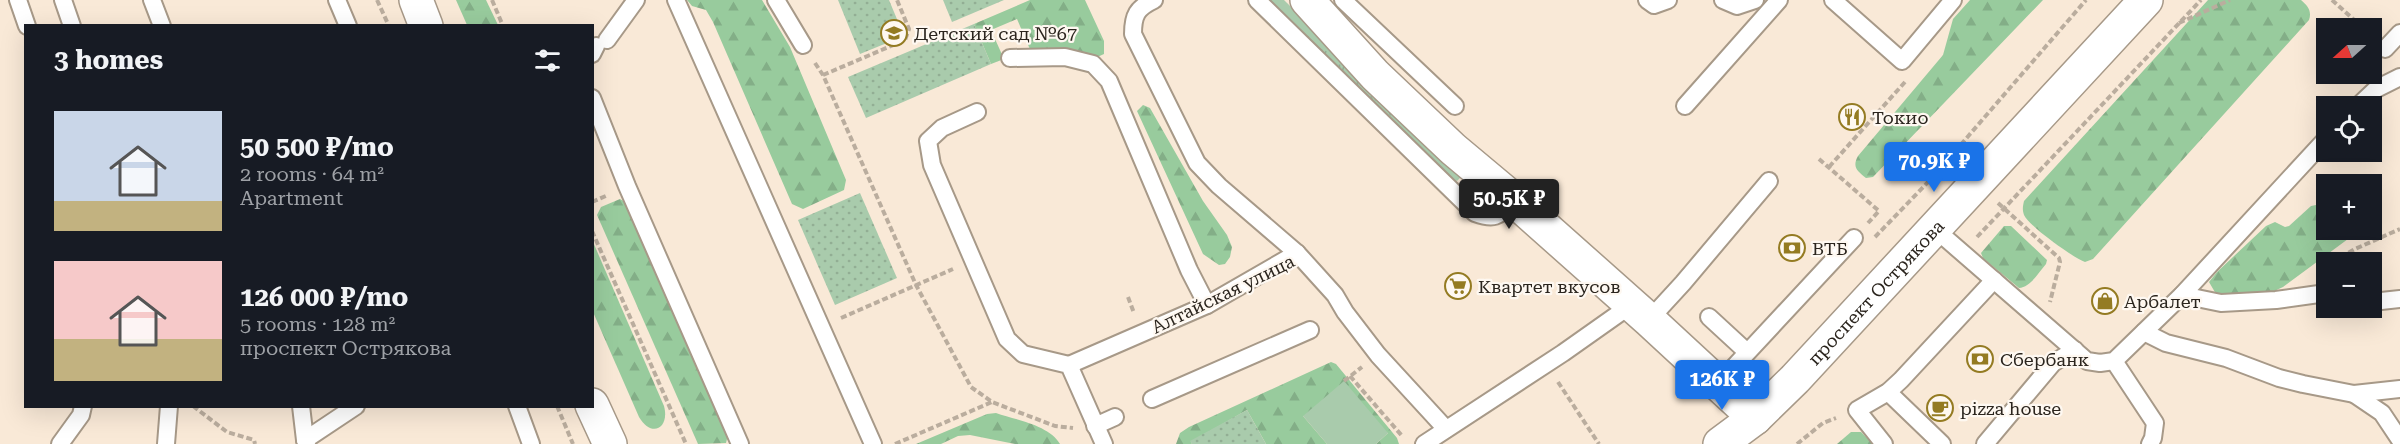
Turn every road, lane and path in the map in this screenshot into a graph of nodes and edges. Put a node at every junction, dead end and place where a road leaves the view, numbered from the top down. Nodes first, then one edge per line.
1 (18, 0) edge
2 (63, 0) edge
3 (152, 0) edge
4 (337, 0) edge
5 (377, 0) edge
6 (416, 0) edge
7 (492, 0) edge
8 (636, 0) edge
9 (676, 0) edge
10 (776, 0) edge
11 (897, 0) edge
12 (1154, 0) edge
13 (1257, 0) edge
14 (1307, 0) edge
15 (1343, 0) edge
16 (1647, 0) edge
17 (1668, 0) edge
18 (1723, 0) edge
19 (1755, 0) edge
20 (1779, 0) edge
21 (1833, 0) edge
22 (1953, 0) edge
23 (2086, 0) edge
24 (2146, 0) edge
25 (2201, 0) edge
26 (2230, 0) edge
27 (2332, 0) edge
28 (2351, 18) edge
29 (26, 24) edge
30 (71, 24) edge
31 (161, 24) edge
32 (347, 24) edge
33 (388, 24) edge
34 (425, 24) edge
35 (502, 24) edge
36 (2176, 25) junction
37 (2400, 33) edge
38 (803, 45) joint
39 (598, 47) edge
40 (2385, 49) dead end
41 (1010, 58) dead end
42 (823, 75) junction
43 (2400, 77) edge
44 (2369, 96) edge
45 (594, 103) edge
46 (1885, 104) dead end
47 (1455, 106) dead end
48 (1685, 106) dead end
49 (977, 112) dead end
50 (2316, 151) edge
51 (1819, 159) dead end
52 (1829, 167) junction
53 (1769, 181) dead end
54 (1514, 200) junction
55 (1874, 216) dead end
56 (2017, 220) dead end
57 (1935, 229) junction
58 (2400, 229) edge
59 (594, 236) edge
60 (1861, 241) joint
61 (1963, 252) junction
62 (2351, 252) edge
63 (1297, 253) junction
64 (932, 277) dead end
65 (1994, 280) junction
66 (916, 285) junction
67 (2316, 294) edge
68 (2182, 296) junction
69 (2400, 299) edge
70 (2382, 301) edge
71 (1207, 305) junction
72 (1640, 312) junction
73 (1709, 317) dead end
74 (2044, 324) junction
75 (822, 327) junction
76 (1310, 330) dead end
77 (2144, 333) junction
78 (2075, 350) junction
79 (1747, 352) junction
80 (2114, 361) junction
81 (1546, 364) junction
82 (1069, 365) junction
83 (1358, 371) dead end
84 (1350, 376) junction
85 (1344, 381) dead end
86 (1719, 383) junction
87 (2400, 389) edge
88 (1888, 392) junction
89 (2354, 394) junction
90 (1152, 399) dead end
91 (992, 402) junction
92 (83, 408) edge
93 (169, 408) edge
94 (196, 408) edge
95 (301, 408) edge
96 (353, 408) edge
97 (518, 408) edge
98 (557, 408) edge
99 (593, 408) edge
100 (1857, 410) junction
101 (1115, 417) dead end
102 (1755, 418) junction
103 (1095, 426) junction
104 (1446, 429) junction
105 (2400, 440) edge
106 (306, 442) edge
107 (60, 444) edge
108 (166, 444) edge
109 (255, 444) edge
110 (531, 444) edge
111 (573, 444) edge
112 (610, 444) edge
113 (686, 444) edge
114 (740, 444) edge
115 (873, 444) edge
116 (895, 444) edge
117 (1104, 444) edge
118 (1409, 444) edge
119 (1424, 444) edge
120 (1599, 444) edge
121 (1720, 444) edge
122 (1797, 444) edge
123 (1884, 444) edge
124 (1942, 444) edge
125 (1985, 444) edge
126 (2150, 444) edge

1 - 29 lane
2 - 30 lane
3 - 31 lane
4 - 32 lane
5 - 33 path
6 - 34 main road
7 - 35 path
8 - 39 lane
9 - 75 lane
10 - 38 lane
11 - 42 path
12 - 63 lane
13 - 54 lane
14 - 54 main road
15 - 47 lane
16 - 17 lane
18 - 19 lane
20 - 48 lane
21 - 22 lane
23 - 60 path
24 - 57 main road, проспект Острякова
25 - 36 path
26 - 36 path
27 - 28 path
36 - 61 path
37 - 40 lane
38 - 42 path
41 - 71 lane
42 - 66 path
43 - 44 lane
45 - 114 lane
46 - 52 path
49 - 82 lane
50 - 68 lane
51 - 52 path
52 - 55 path
53 - 72 lane
54 - 72 main road
56 - 74 path
57 - 61 lane
57 - 102 main road, проспект Острякова
58 - 62 path
59 - 113 path
60 - 79 lane
61 - 65 lane
63 - 71 lane, Алтайская улица
63 - 104 lane, Алтайская улица
64 - 66 path
65 - 74 lane
65 - 88 lane
66 - 75 path
66 - 91 path
67 - 68 lane
68 - 77 lane
69 - 70 lane
71 - 82 lane, Алтайская улица
72 - 81 lane
72 - 86 main road
73 - 79 lane
74 - 78 lane
75 - 115 lane
76 - 90 lane
77 - 80 lane
77 - 89 lane
78 - 80 lane
78 - 125 lane
79 - 86 lane
80 - 126 lane
81 - 104 lane
81 - 120 path
82 - 103 lane
83 - 84 path
84 - 85 path
84 - 118 path
86 - 102 main road
87 - 89 lane
88 - 100 lane
88 - 124 lane
89 - 105 lane
91 - 103 path
91 - 116 path
92 - 107 lane
93 - 108 lane
94 - 109 path
95 - 106 lane
96 - 106 lane
97 - 110 lane
98 - 111 path
99 - 112 main road
100 - 122 path
100 - 123 lane
101 - 103 lane
102 - 121 main road, проспект Острякова
103 - 117 lane
104 - 119 lane

